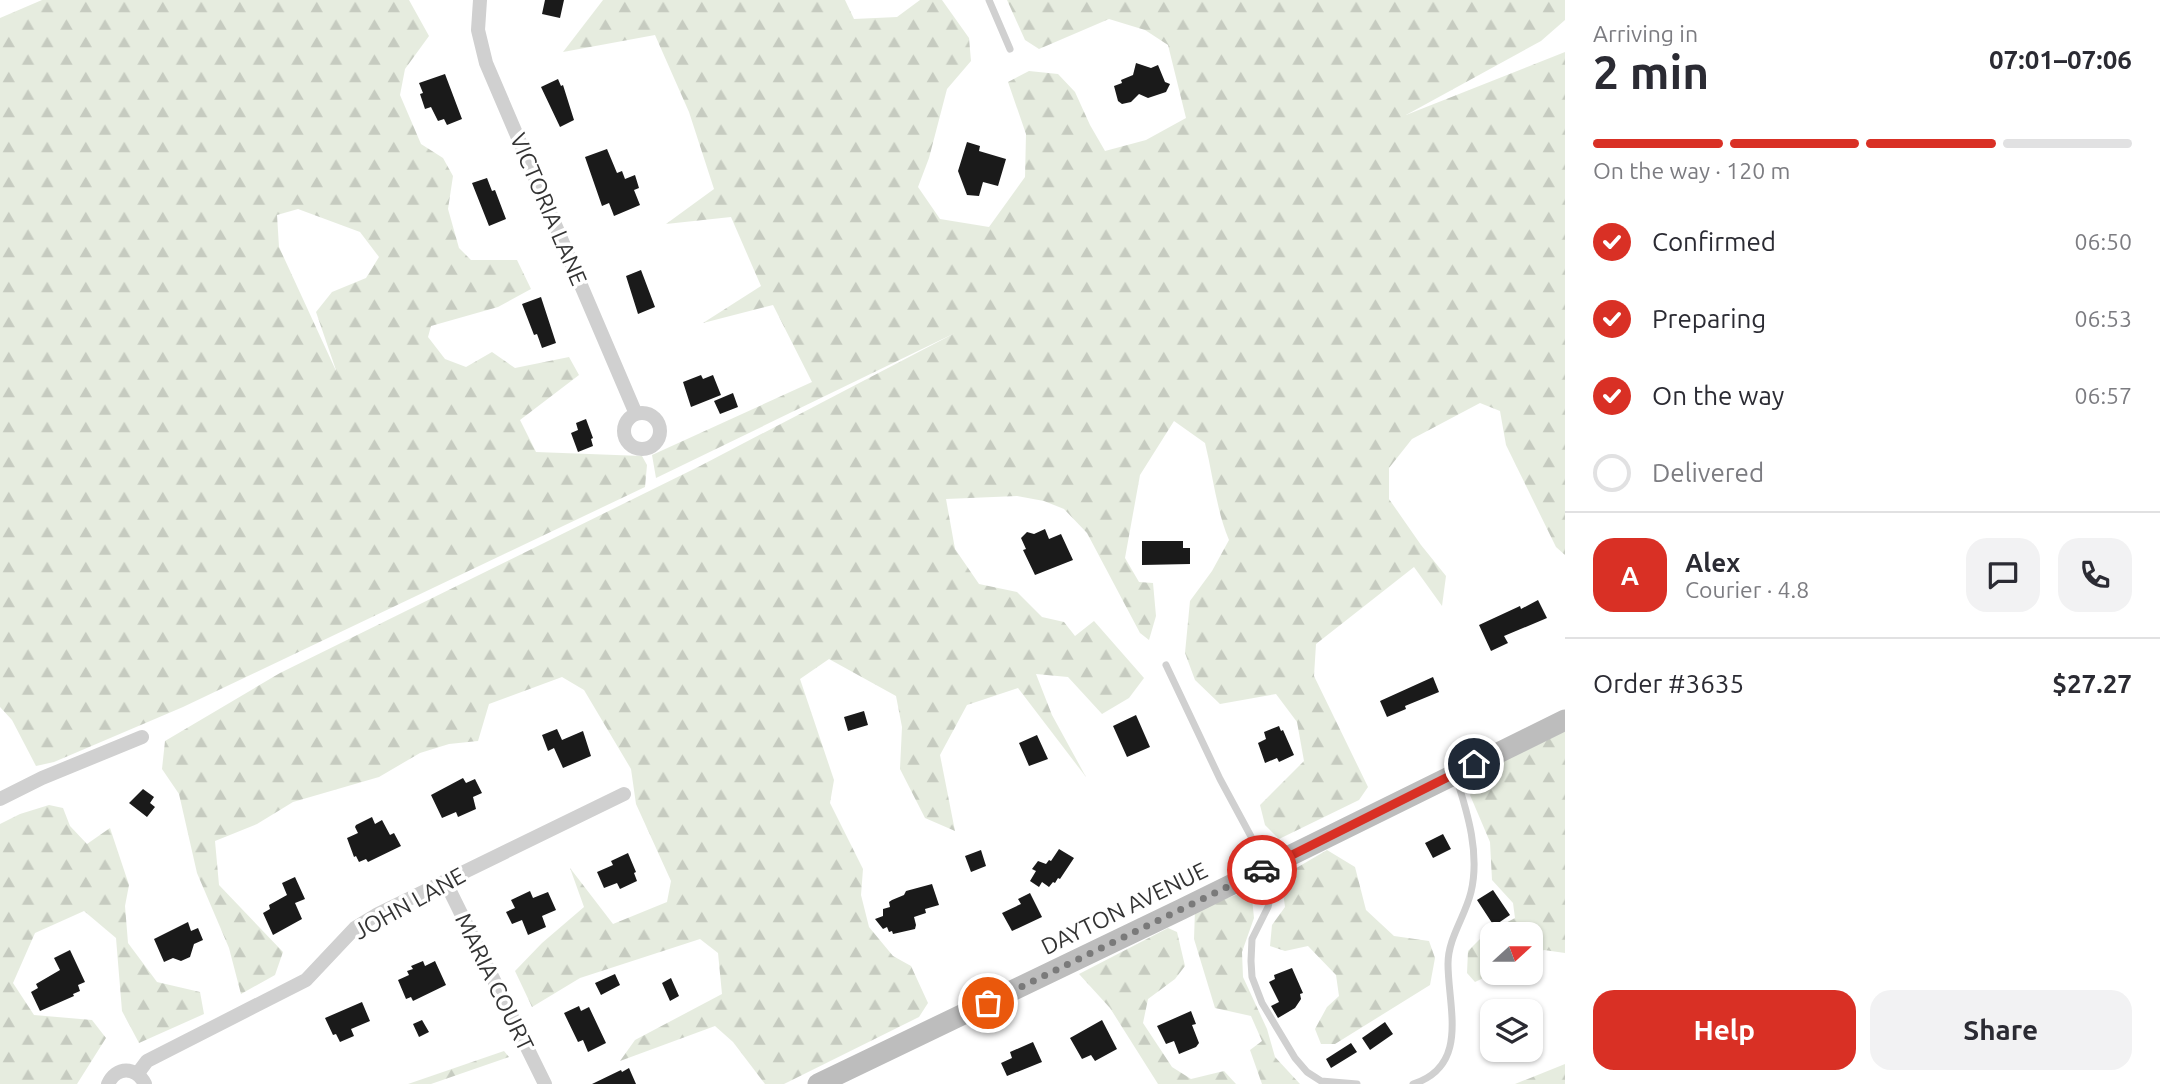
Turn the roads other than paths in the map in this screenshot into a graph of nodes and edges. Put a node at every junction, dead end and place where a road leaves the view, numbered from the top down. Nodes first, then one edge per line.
1 (480, 0) edge
2 (989, 0) edge
3 (1010, 49) dead end
4 (636, 414) dead end
5 (1166, 665) dead end
6 (1565, 720) edge
7 (142, 737) dead end
8 (1455, 773) junction
9 (624, 794) dead end
10 (0, 799) edge
11 (1268, 868) junction
12 (445, 881) junction
13 (141, 1079) edge
14 (107, 1084) edge
15 (545, 1084) edge
16 (818, 1084) edge
17 (1357, 1084) edge
18 (1413, 1084) edge

1 - 4 street, VICTORIA LANE
2 - 3 lane
5 - 11 lane
6 - 8 street, DAYTON AVENUE
7 - 10 street
8 - 11 street, DAYTON AVENUE
8 - 18 lane
9 - 12 street, JOHN LANE
11 - 16 street, DAYTON AVENUE
11 - 17 lane
12 - 13 street, JOHN LANE
12 - 15 street, MARIA COURT
13 - 14 street, JOHN LANE

